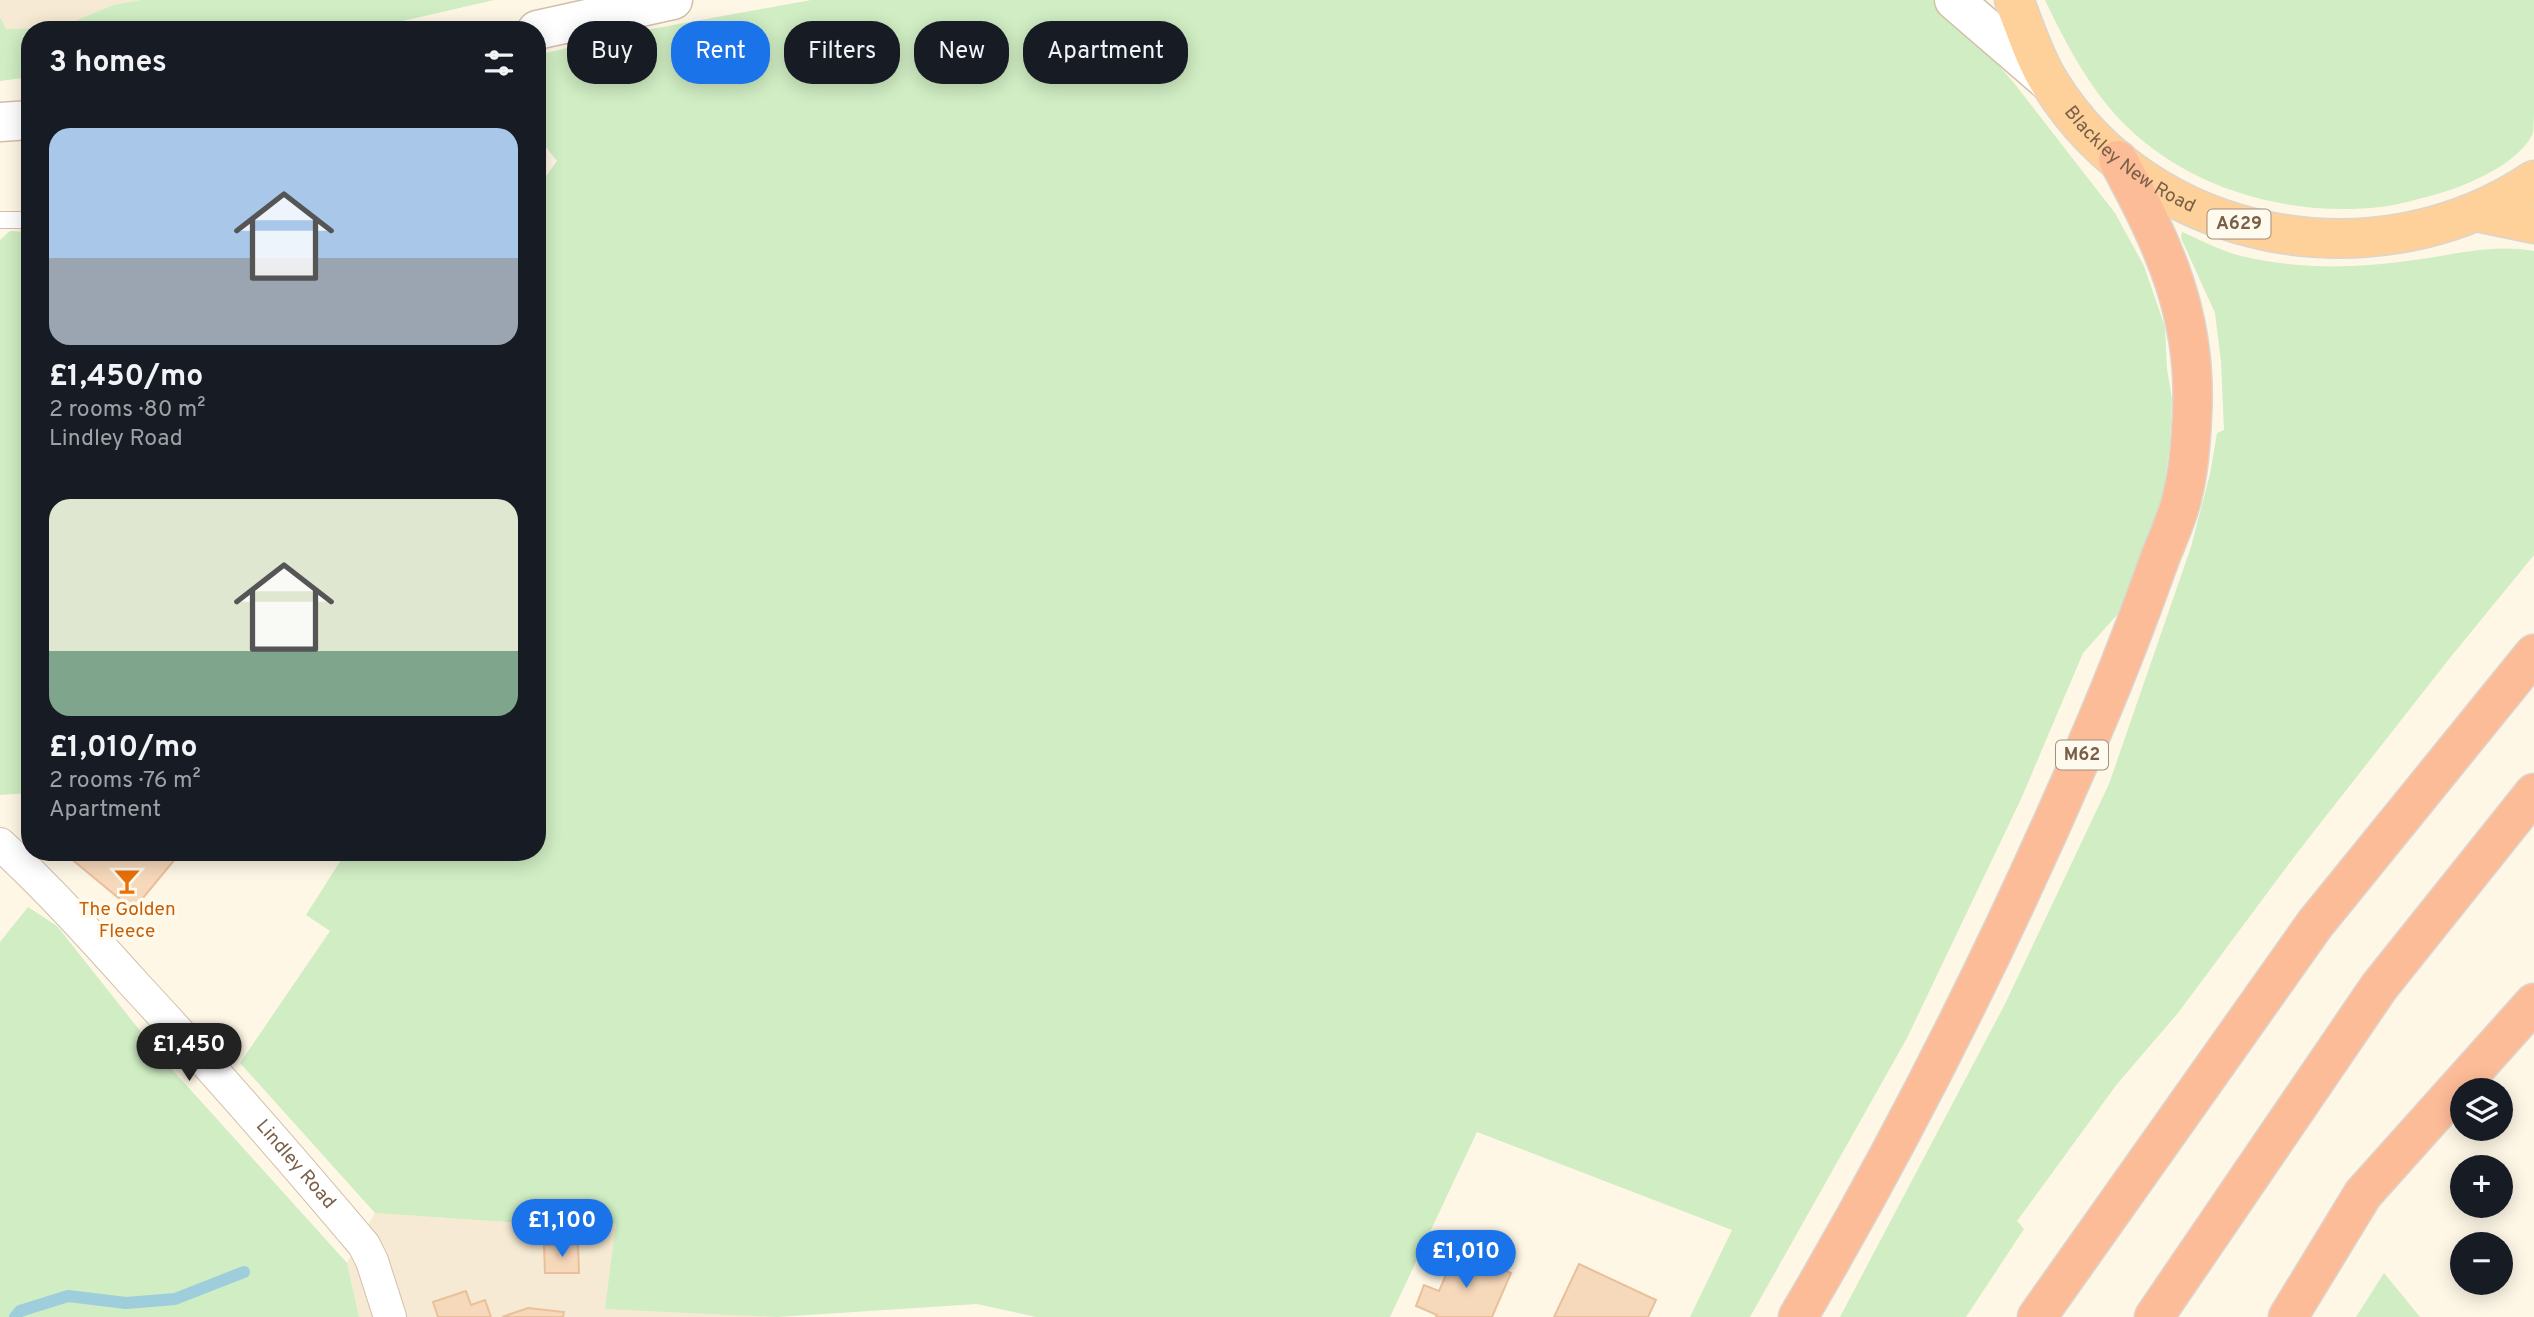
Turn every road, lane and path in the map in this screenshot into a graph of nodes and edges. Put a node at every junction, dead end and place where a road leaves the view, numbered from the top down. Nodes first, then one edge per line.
1 (673, 0) edge
2 (1954, 0) edge
3 (2014, 0) edge
4 (546, 28) edge
5 (2049, 82) junction
6 (21, 121) edge
7 (0, 122) edge
8 (2118, 160) junction
9 (2534, 180) edge
10 (2476, 212) junction
11 (0, 220) edge
12 (21, 220) edge
13 (2534, 224) edge
14 (2534, 654) edge
15 (2534, 793) edge
16 (0, 844) edge
17 (2534, 1003) edge
18 (390, 1317) edge
19 (1798, 1317) edge
20 (2037, 1317) edge
21 (2154, 1317) edge
22 (2288, 1317) edge

1 - 4 street
2 - 5 street
3 - 5 highway, Blackley New Road / A629
5 - 8 highway, Blackley New Road / A629
6 - 7 street
8 - 10 highway, Blackley New Road / A629
8 - 19 highway, M62
9 - 10 highway, Blackley New Road / A629
10 - 13 highway, Blackley New Road / A629
11 - 12 lane
14 - 20 highway
15 - 21 highway
16 - 18 street, Lindley Road
17 - 22 highway

